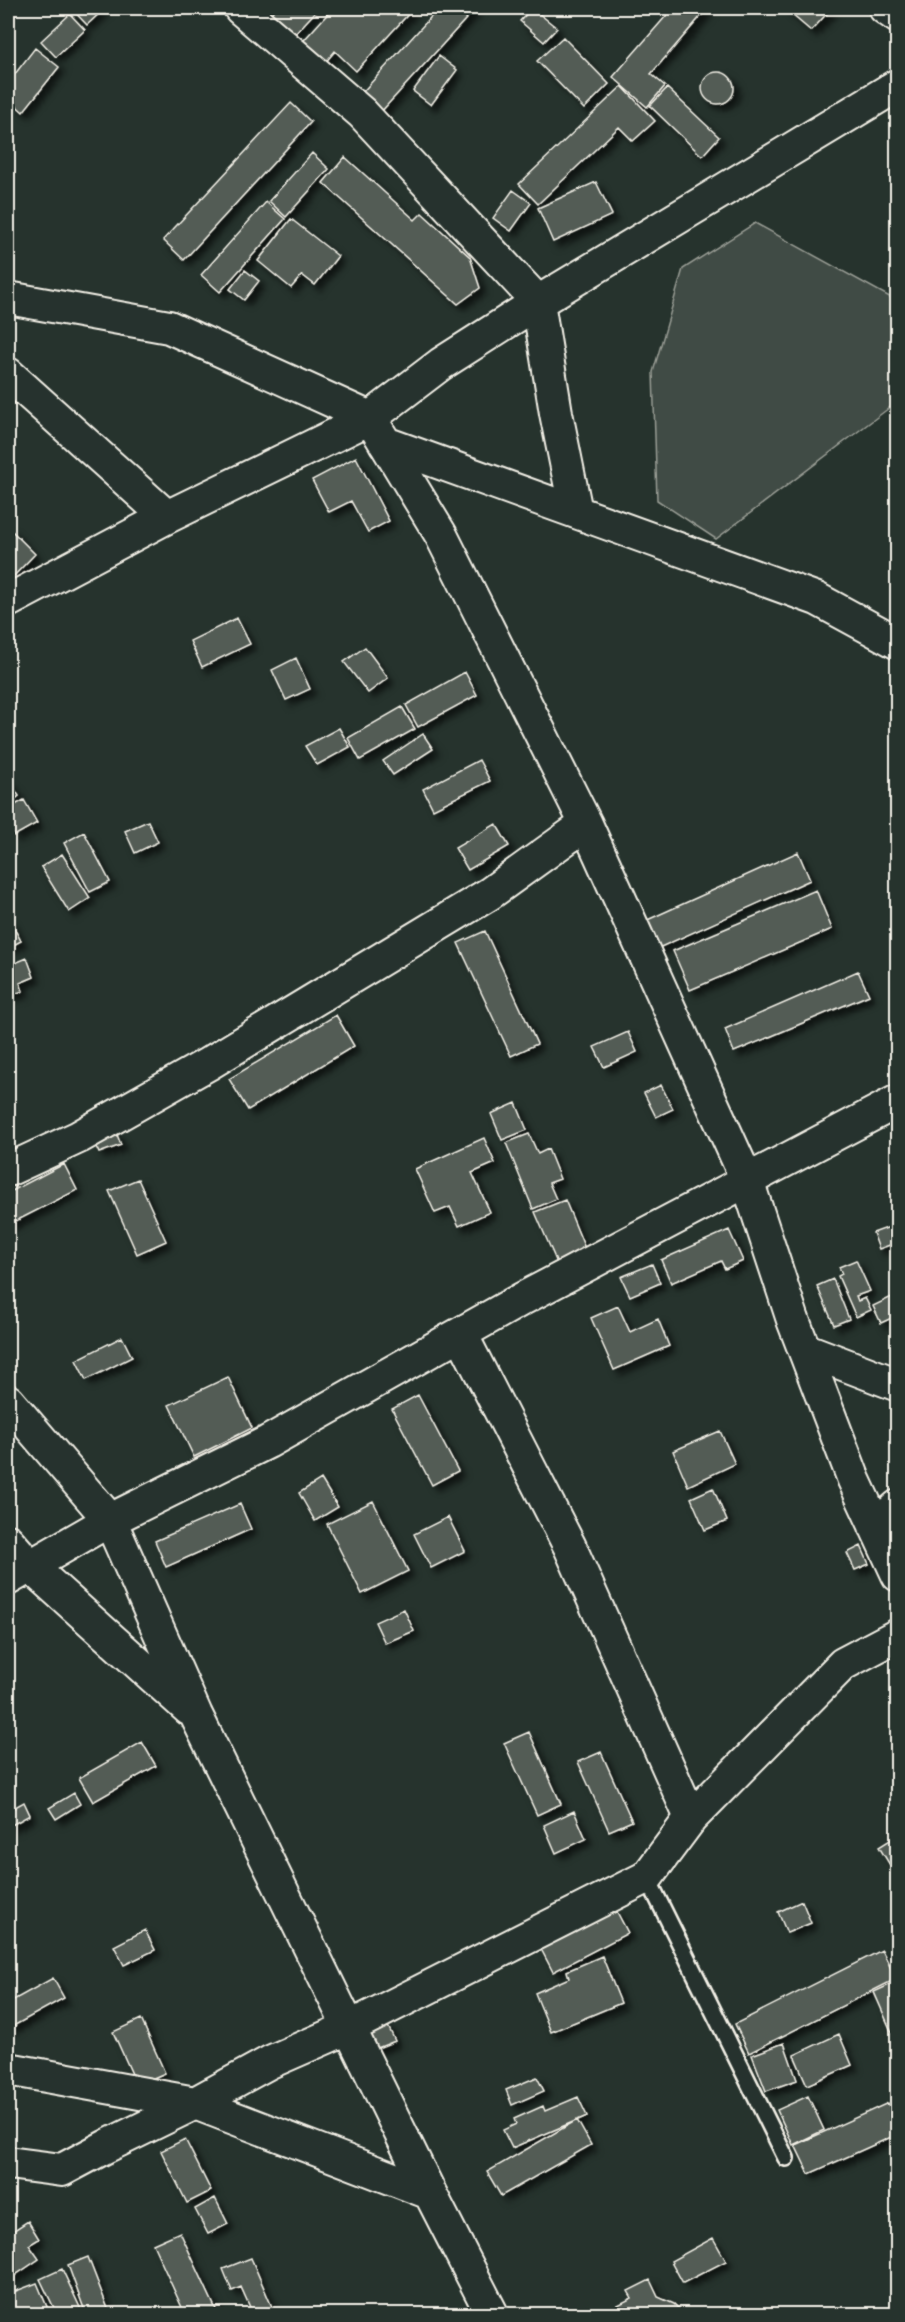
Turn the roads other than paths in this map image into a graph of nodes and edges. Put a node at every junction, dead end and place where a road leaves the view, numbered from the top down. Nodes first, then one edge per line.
1 (240, 8) edge
2 (885, 8) edge
3 (897, 17) edge
4 (897, 86) edge
5 (8, 298) edge
6 (538, 302) junction
7 (8, 374) edge
8 (378, 431) junction
9 (576, 512) junction
10 (166, 517) junction
11 (8, 601) edge
12 (897, 644) edge
13 (586, 824) junction
14 (897, 1101) edge
15 (8, 1170) edge
16 (747, 1180) junction
17 (461, 1334) junction
18 (804, 1349) junction
19 (897, 1385) edge
20 (8, 1401) edge
21 (886, 1516) edge
22 (110, 1520) junction
23 (8, 1541) edge
24 (19, 1572) edge
25 (897, 1575) edge
26 (897, 1635) edge
27 (196, 1715) junction
28 (691, 1818) junction
29 (647, 1877) junction
30 (350, 2027) junction
31 (8, 2069) edge
32 (195, 2103) junction
33 (786, 2158) dead end
34 (8, 2163) edge
35 (430, 2193) junction
36 (492, 2314) edge

1 - 6 street
2 - 3 street
4 - 6 street
5 - 8 street
6 - 8 street
6 - 9 street
7 - 10 street
8 - 9 street
8 - 10 street
8 - 13 street
9 - 12 street
10 - 11 street
13 - 15 street
13 - 16 street
14 - 16 street
16 - 17 street
16 - 18 street
17 - 22 street
17 - 28 street
18 - 19 street
18 - 21 street
20 - 22 street
21 - 25 street
22 - 24 street
22 - 27 street
23 - 24 street
24 - 27 street
26 - 28 street
27 - 30 street
28 - 29 street
29 - 30 street
29 - 33 lane
30 - 32 street
30 - 35 street
31 - 32 street
32 - 34 street
32 - 35 street
35 - 36 street

